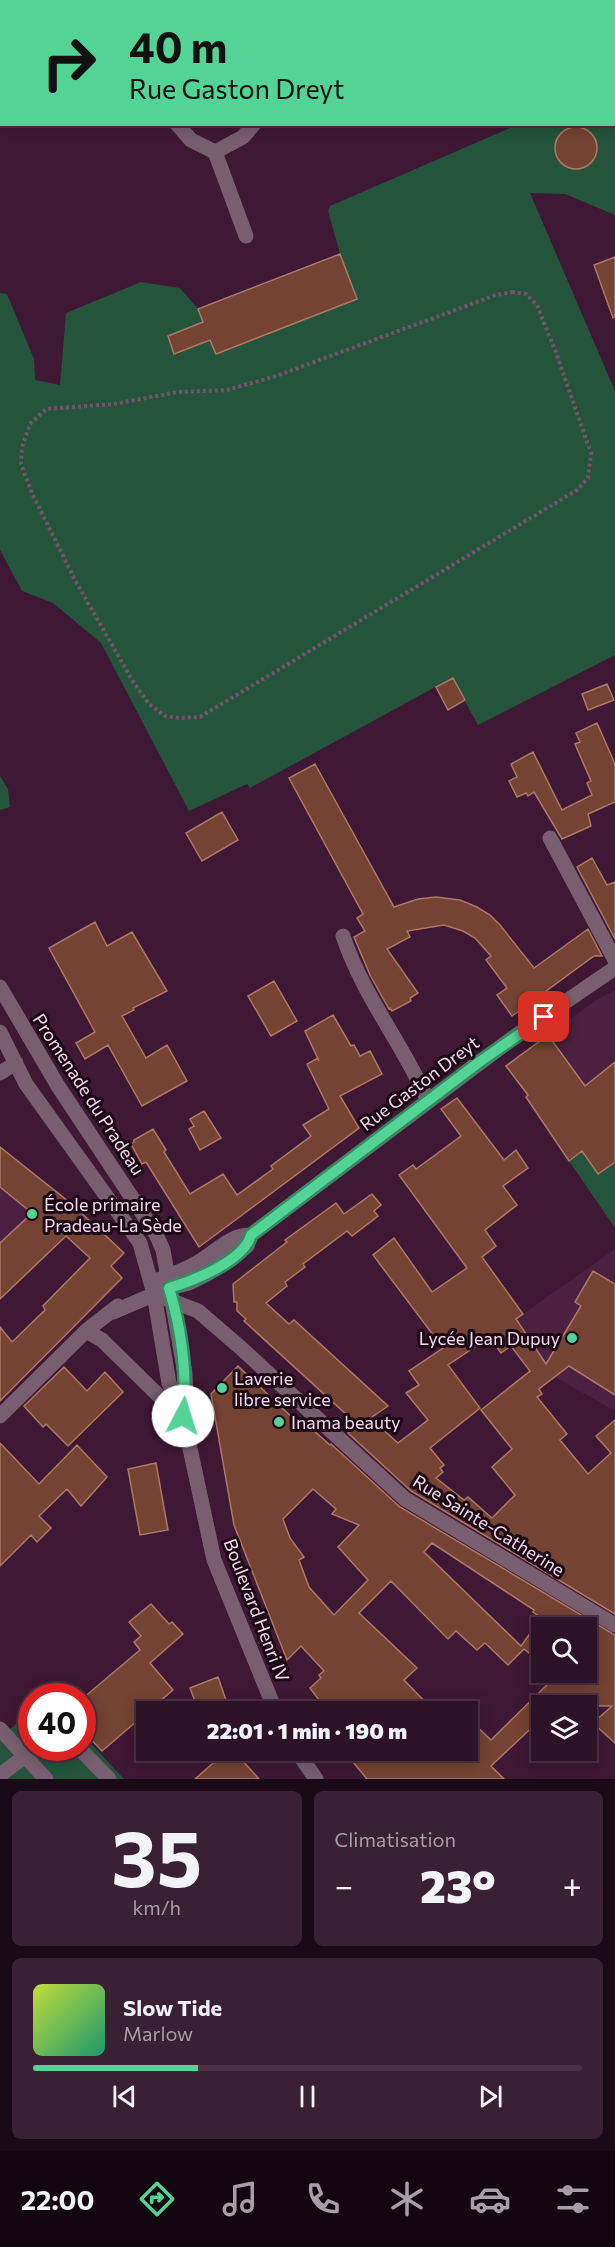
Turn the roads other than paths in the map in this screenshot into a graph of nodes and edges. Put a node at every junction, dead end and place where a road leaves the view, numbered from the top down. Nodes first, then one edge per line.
1 (179, 126) edge
2 (252, 126) edge
3 (215, 152) junction
4 (246, 236) dead end
5 (550, 838) dead end
6 (343, 936) dead end
7 (615, 960) edge
8 (615, 968) edge
9 (0, 987) edge
10 (0, 1032) edge
11 (16, 1063) junction
12 (0, 1074) edge
13 (428, 1101) junction
14 (163, 1288) junction
15 (86, 1331) junction
16 (173, 1396) junction
17 (0, 1416) edge
18 (183, 1416) junction
19 (615, 1625) edge
20 (272, 1701) edge
21 (0, 1729) edge
22 (18, 1742) edge
23 (19, 1761) edge
24 (36, 1761) edge
25 (92, 1761) edge
26 (304, 1761) edge
27 (0, 1775) edge
28 (46, 1779) edge
29 (109, 1779) edge
30 (316, 1779) edge

1 - 3 street
2 - 3 street
3 - 4 street
5 - 7 street
6 - 13 street
8 - 13 street, Rue Gaston Dreyt
9 - 14 street, Promenade du Pradeau
10 - 11 street
11 - 12 street
11 - 14 street
13 - 14 street, Rue Gaston Dreyt
14 - 15 street, Rue Gaston Dreyt
14 - 16 street, Boulevard Henri IV
14 - 18 street, Boulevard Henri IV
14 - 19 street, Rue Sainte-Catherine
15 - 16 street
15 - 17 street, Rue Gaston Dreyt
16 - 18 street, Boulevard Henri IV
18 - 20 street, Boulevard Henri IV
21 - 22 street
23 - 27 street
24 - 28 street
25 - 29 street
26 - 30 street

